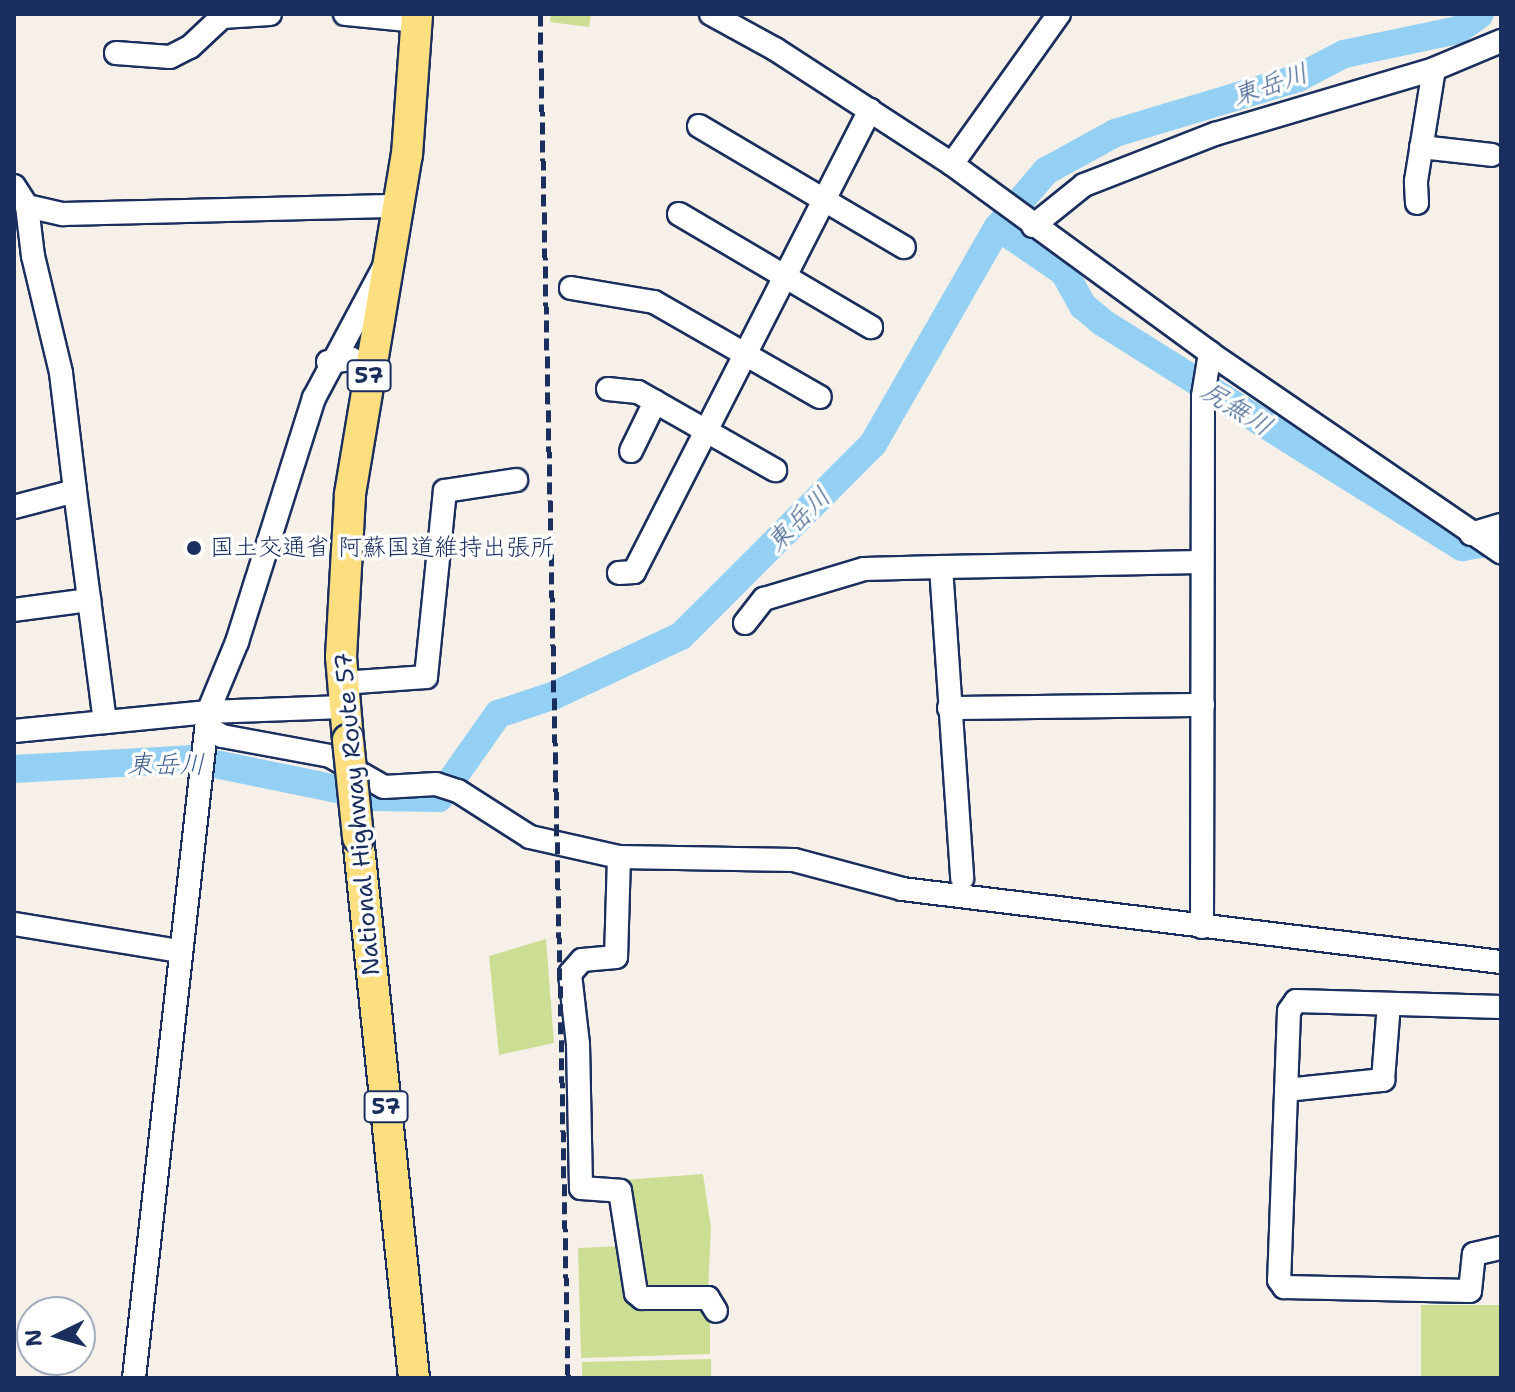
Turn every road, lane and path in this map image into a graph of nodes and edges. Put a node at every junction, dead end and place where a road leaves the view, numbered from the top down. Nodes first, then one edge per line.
1 (262, 14) edge
2 (345, 14) edge
3 (711, 14) edge
4 (1059, 14) edge
5 (221, 15) edge
6 (417, 18) edge
7 (1501, 41) edge
8 (116, 53) dead end
9 (1434, 69) junction
10 (870, 110) junction
11 (699, 126) dead end
12 (1421, 147) junction
13 (1492, 155) dead end
14 (952, 164) junction
15 (14, 186) edge
16 (825, 199) junction
17 (1417, 203) dead end
18 (27, 206) junction
19 (400, 206) junction
20 (679, 214) dead end
21 (1030, 223) junction
22 (904, 247) dead end
23 (387, 262) junction
24 (786, 276) junction
25 (571, 288) dead end
26 (871, 327) dead end
27 (746, 353) junction
28 (1210, 353) junction
29 (328, 362) junction
30 (369, 376) junction
31 (608, 389) dead end
32 (820, 397) dead end
33 (655, 402) junction
34 (706, 430) junction
35 (631, 451) dead end
36 (775, 470) dead end
37 (516, 480) dead end
38 (75, 491) junction
39 (14, 507) edge
40 (1501, 525) edge
41 (1474, 536) junction
42 (1500, 551) edge
43 (1202, 562) junction
44 (941, 567) junction
45 (619, 573) dead end
46 (89, 600) junction
47 (14, 610) edge
48 (745, 623) dead end
49 (343, 695) junction
50 (1203, 705) junction
51 (949, 708) junction
52 (105, 722) junction
53 (207, 725) junction
54 (14, 731) edge
55 (619, 857) junction
56 (962, 878) dead end
57 (14, 924) edge
58 (1202, 927) junction
59 (179, 951) junction
60 (1501, 962) edge
61 (1389, 1004) junction
62 (1501, 1007) edge
63 (1286, 1090) junction
64 (1501, 1248) edge
65 (716, 1311) dead end
66 (134, 1378) edge
67 (414, 1378) edge

1 - 5 street
2 - 6 street
3 - 10 street
4 - 14 street
5 - 8 street
6 - 19 highway, National Highway Route 57 / 57
7 - 9 street
9 - 12 street
9 - 21 street
10 - 14 street
10 - 16 street
11 - 16 street
12 - 13 street
12 - 17 street
14 - 21 street
15 - 18 street
16 - 22 street
16 - 24 street
18 - 19 street
18 - 38 street
19 - 23 highway, National Highway Route 57 / 57
20 - 24 street
21 - 28 street
23 - 29 street
23 - 30 highway, National Highway Route 57 / 57
24 - 26 street
24 - 27 street
25 - 27 street
27 - 32 street
27 - 34 street
28 - 41 street
28 - 43 street
29 - 30 street
29 - 53 street
30 - 49 highway, National Highway Route 57 / 57
31 - 33 street
33 - 34 street
33 - 35 street
34 - 36 street
34 - 45 street
37 - 49 street
38 - 39 street
38 - 46 street
40 - 41 street
41 - 42 street
43 - 44 street
43 - 50 street
44 - 48 street
44 - 51 street
46 - 47 street
46 - 52 street
49 - 53 street
49 - 67 highway, National Highway Route 57 / 57, bridge
50 - 51 street
50 - 58 street
51 - 56 street
52 - 53 street
52 - 54 street
53 - 55 street
53 - 59 street
55 - 58 street
55 - 65 street
57 - 59 street
58 - 60 street
59 - 66 street
61 - 62 street
61 - 63 street
61 - 63 street
63 - 64 street

